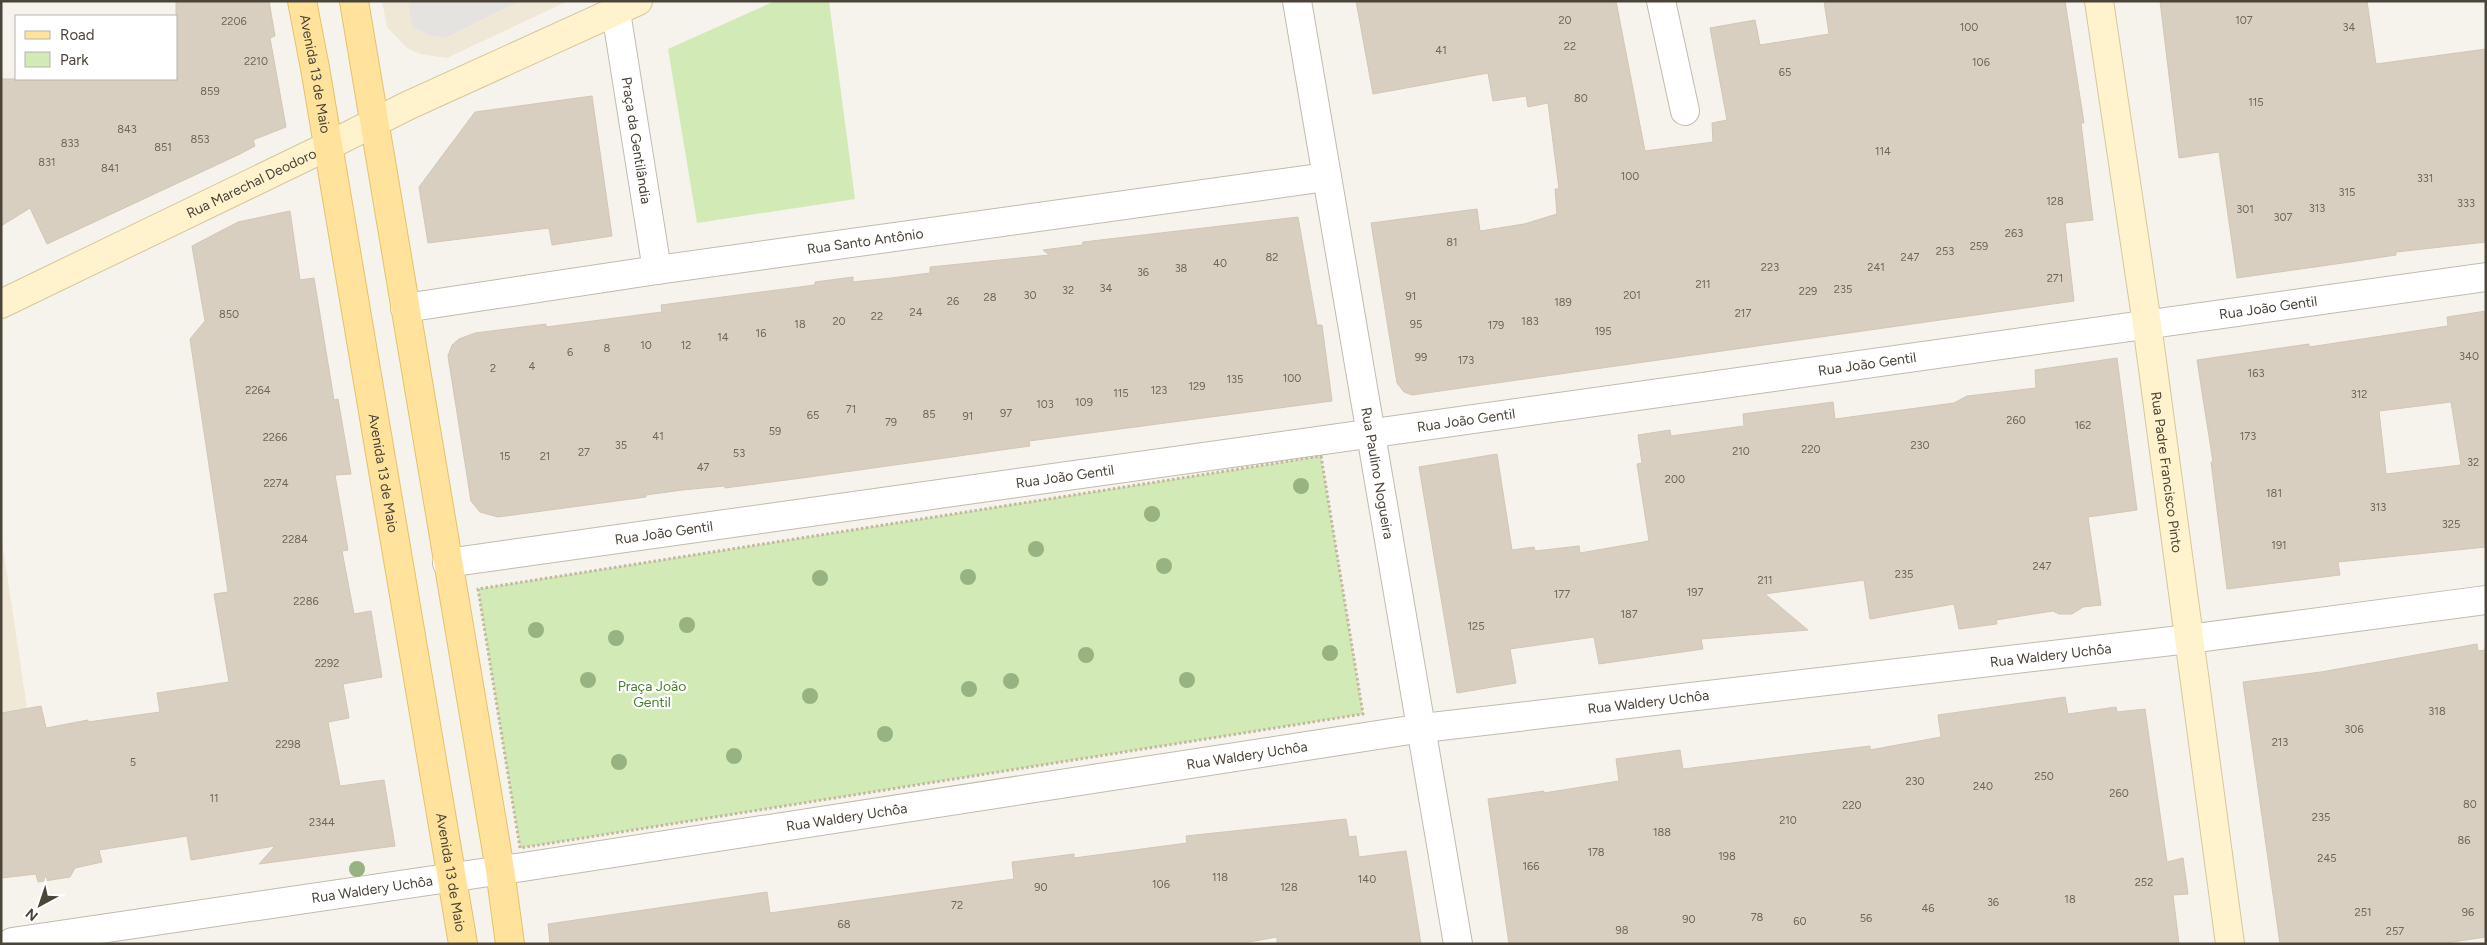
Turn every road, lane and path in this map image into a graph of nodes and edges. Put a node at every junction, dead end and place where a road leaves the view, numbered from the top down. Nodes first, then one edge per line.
1 (302, 1) edge
2 (354, 1) edge
3 (1297, 1) edge
4 (1661, 1) edge
5 (2098, 1) edge
6 (627, 6) edge
7 (1684, 111) dead end
8 (375, 121) junction
9 (328, 146) junction
10 (1326, 177) junction
11 (657, 270) junction
12 (2486, 276) edge
13 (1, 304) edge
14 (405, 308) junction
15 (2147, 324) junction
16 (1370, 435) junction
17 (447, 563) junction
18 (2486, 600) edge
19 (2189, 639) junction
20 (1423, 728) junction
21 (500, 730) joint
22 (500, 870) junction
23 (452, 877) junction
24 (12, 942) dead end
25 (463, 944) edge
26 (510, 944) edge
27 (1458, 944) edge
28 (2230, 944) edge

1 - 9 main road, Avenida 13 de Maio
2 - 8 main road
3 - 10 street, Rua Paulino Nogueira
4 - 7 street
5 - 15 street, Rua Padre Francisco Pinto
6 - 8 street, Rua Marechal Deodoro
6 - 11 street, Praça da Gentilândia
8 - 9 street, Rua Marechal Deodoro
8 - 14 main road
9 - 13 street, Rua Marechal Deodoro
9 - 23 main road, Avenida 13 de Maio
10 - 11 street, Rua Santo Antônio
10 - 16 street, Rua Paulino Nogueira
11 - 14 street, Rua Santo Antônio
12 - 15 street, Rua João Gentil
14 - 17 main road
15 - 16 street, Rua João Gentil
15 - 19 street, Rua Padre Francisco Pinto
16 - 17 street, Rua João Gentil
16 - 20 street, Rua Paulino Nogueira
17 - 22 main road
18 - 19 street, Rua Waldery Uchôa
19 - 20 street, Rua Waldery Uchôa
19 - 28 street, Rua Padre Francisco Pinto
20 - 22 street, Rua Waldery Uchôa
20 - 27 street, Rua Paulino Nogueira
21 - 21 path
22 - 23 street, Rua Waldery Uchôa
22 - 26 main road
23 - 24 street, Rua Waldery Uchôa
23 - 25 main road, Avenida 13 de Maio

